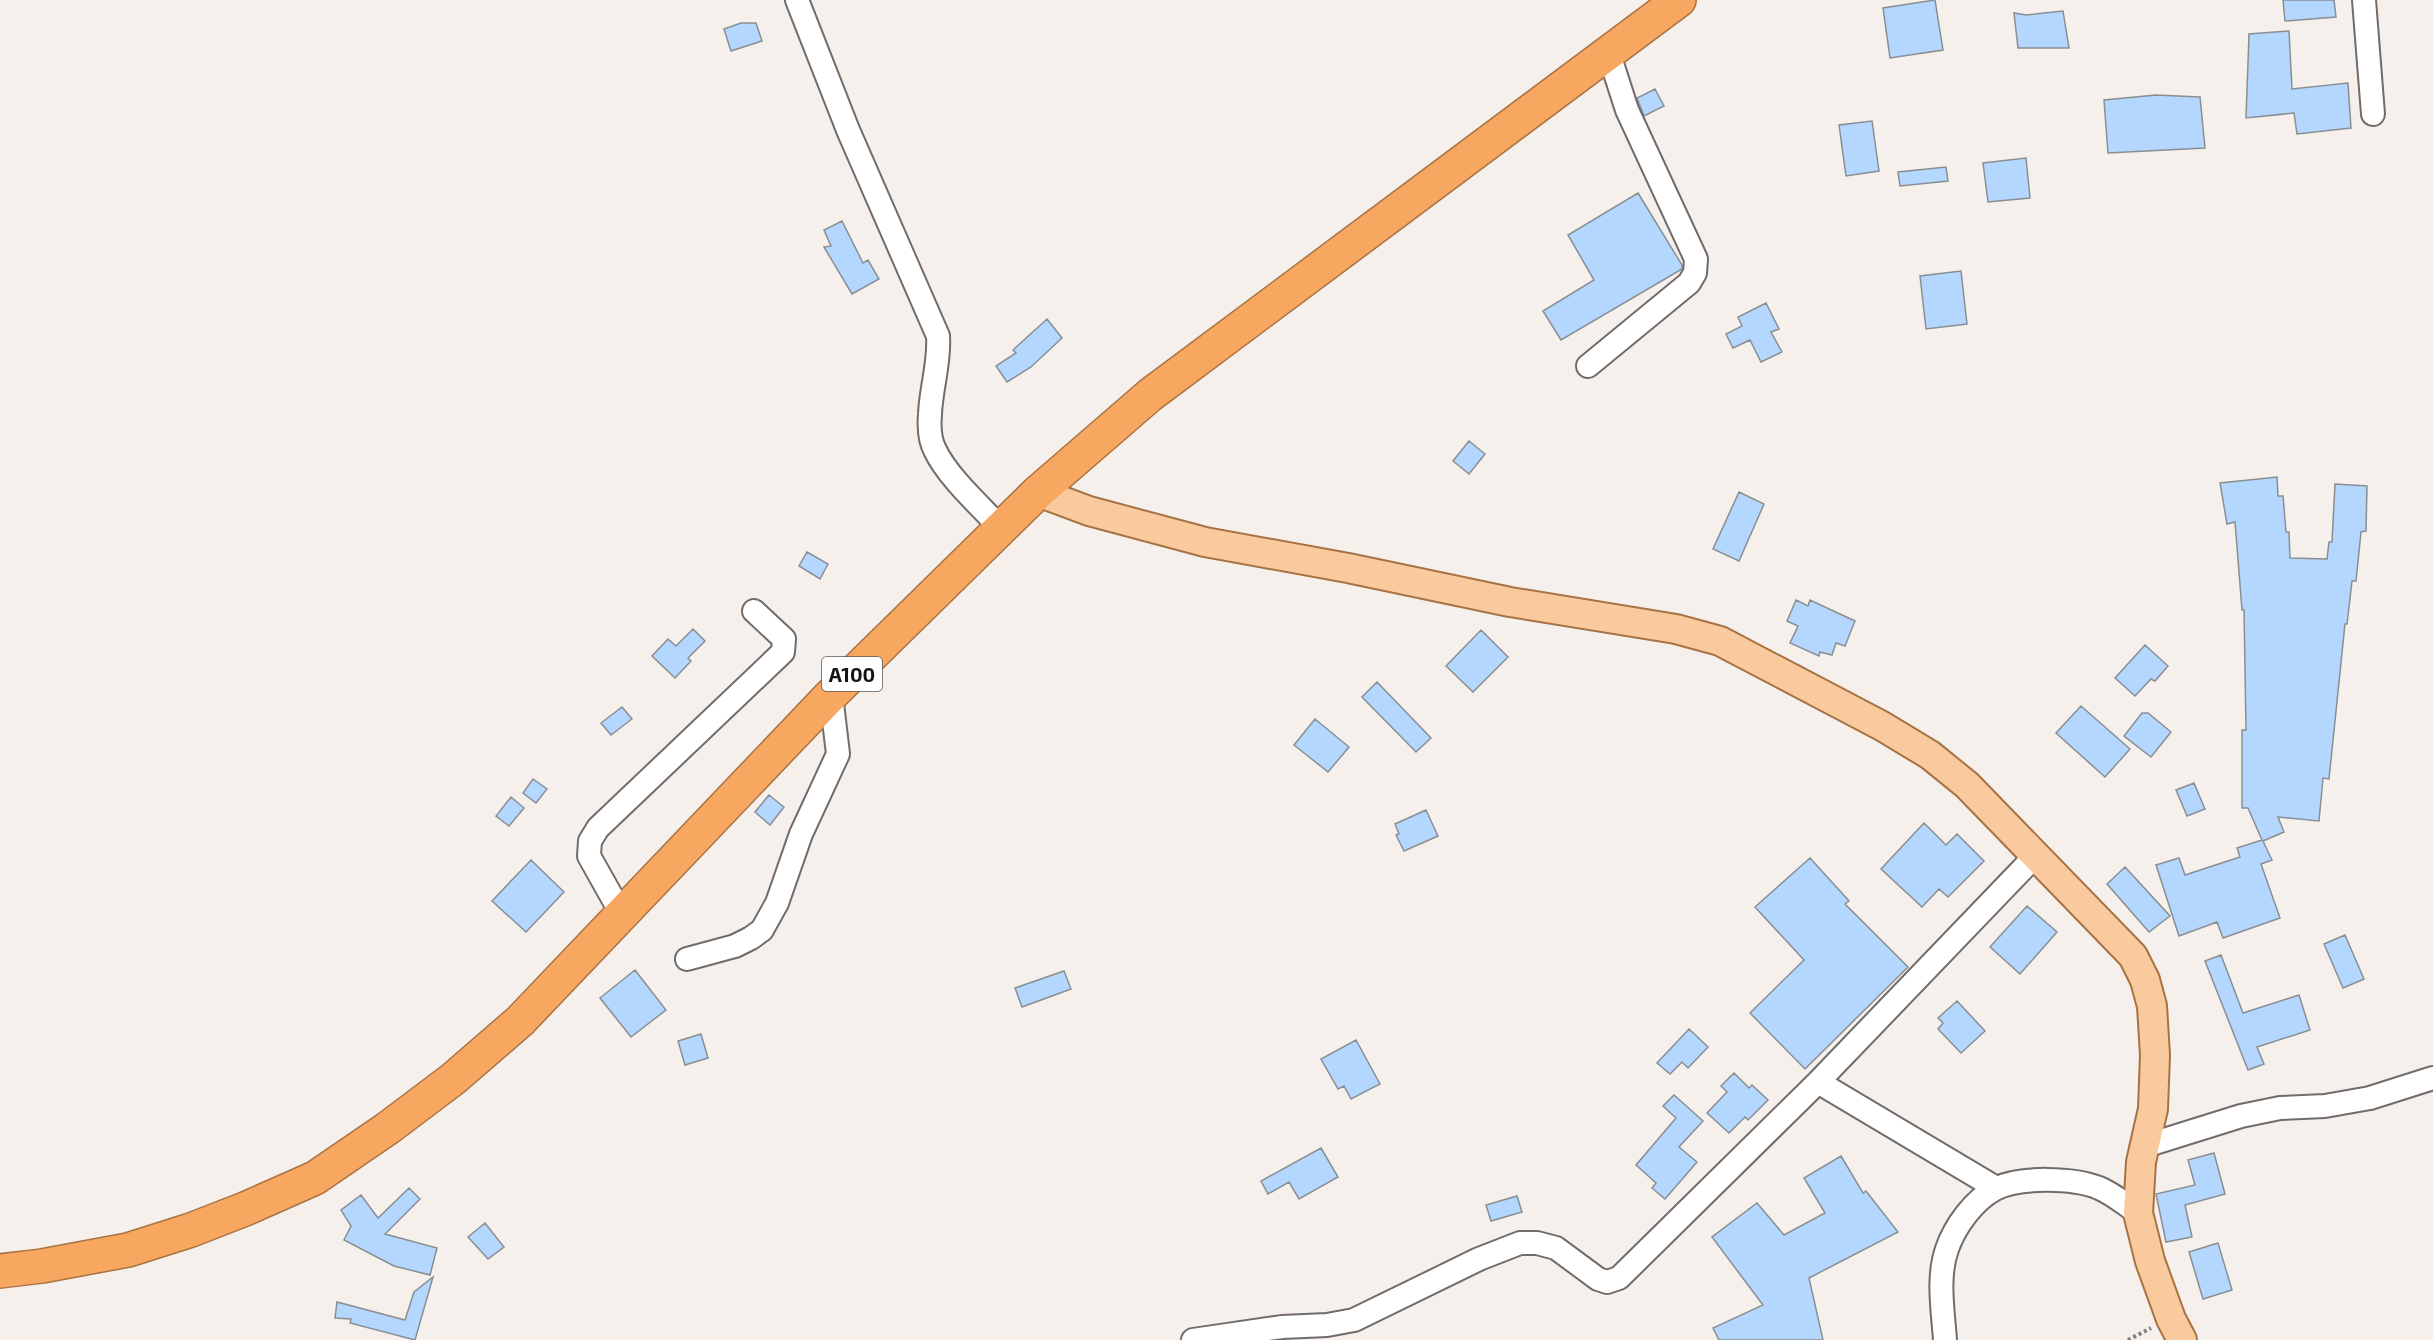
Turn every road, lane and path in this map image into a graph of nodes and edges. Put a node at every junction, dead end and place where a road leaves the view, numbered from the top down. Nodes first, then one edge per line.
1 (797, 0) edge
2 (1679, 0) edge
3 (2364, 0) edge
4 (1608, 51) junction
5 (2373, 114) dead end
6 (1588, 366) dead end
7 (1038, 492) junction
8 (1000, 527) junction
9 (754, 611) dead end
10 (831, 695) junction
11 (2036, 855) junction
12 (621, 913) junction
13 (687, 958) dead end
14 (2433, 1078) edge
15 (1818, 1082) junction
16 (2145, 1146) junction
17 (1996, 1188) junction
18 (2138, 1213) junction
19 (0, 1271) edge
20 (1193, 1340) edge
21 (1945, 1340) edge
22 (2182, 1340) edge

1 - 8 street
2 - 4 highway, A100
3 - 5 street
4 - 6 street
4 - 7 highway, A100
7 - 8 highway, A100
7 - 11 main road
8 - 10 highway, A100
9 - 12 street
10 - 12 highway, A100
10 - 13 street
11 - 15 street
11 - 16 main road
12 - 19 highway, A100
14 - 16 street
15 - 17 street
15 - 20 street
16 - 18 main road
17 - 18 street
17 - 21 street
18 - 22 main road

